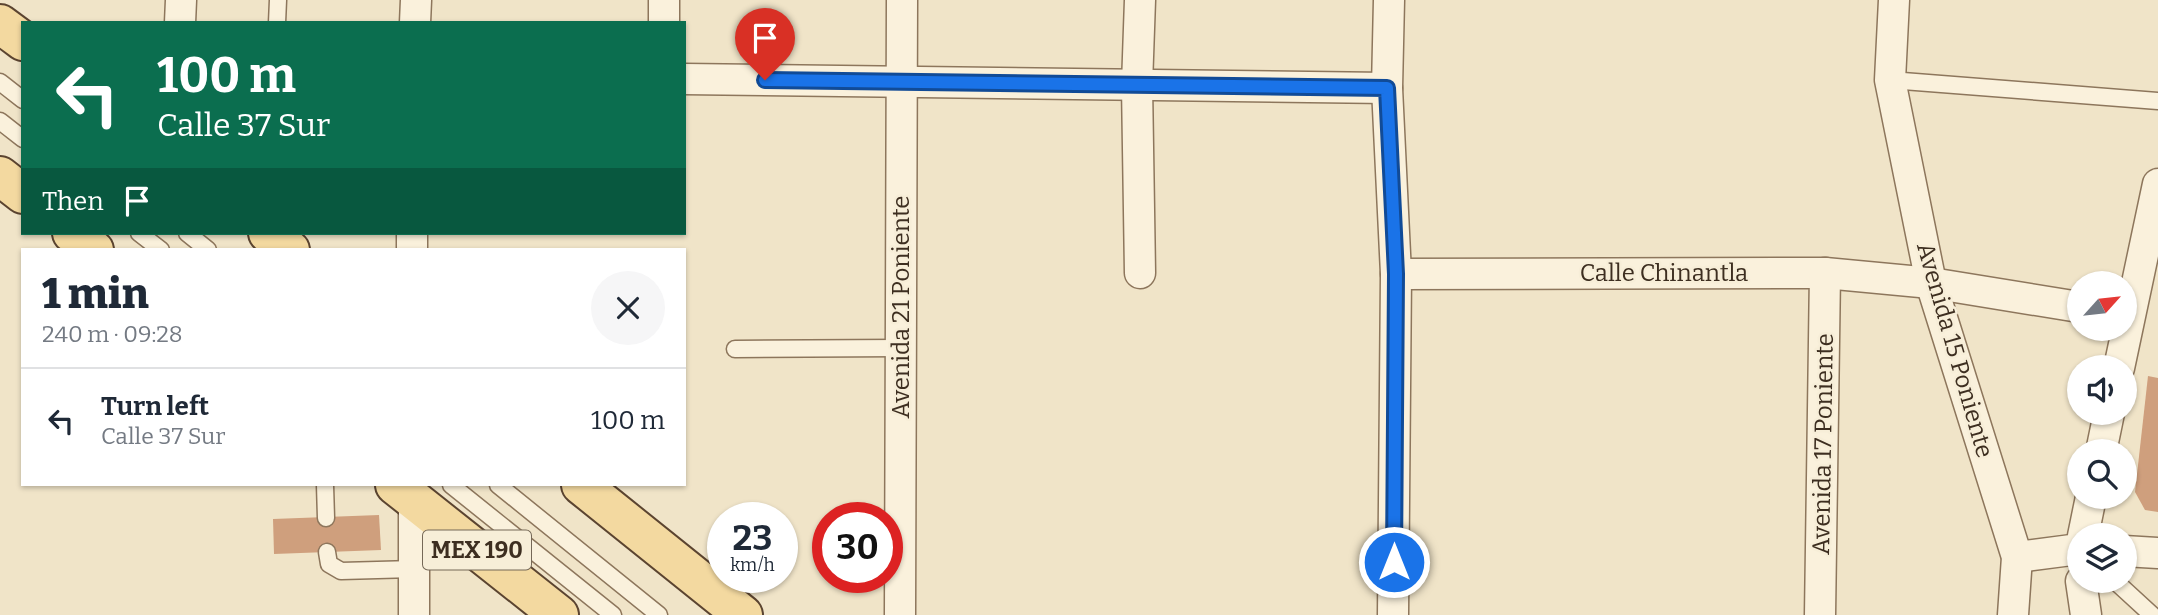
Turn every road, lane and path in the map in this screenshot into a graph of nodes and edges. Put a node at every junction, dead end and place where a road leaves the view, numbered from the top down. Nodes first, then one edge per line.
1 (181, 0) edge
2 (278, 0) edge
3 (416, 0) edge
4 (664, 0) edge
5 (902, 0) edge
6 (1140, 0) edge
7 (1389, 0) edge
8 (1894, 0) edge
9 (180, 21) edge
10 (277, 21) edge
11 (415, 21) edge
12 (664, 21) edge
13 (0, 24) edge
14 (21, 40) edge
15 (686, 79) edge
16 (1891, 80) junction
17 (0, 82) edge
18 (901, 82) junction
19 (1137, 85) junction
20 (1387, 88) junction
21 (21, 98) edge
22 (2158, 101) edge
23 (0, 121) edge
24 (21, 137) edge
25 (0, 176) edge
26 (2158, 184) edge
27 (21, 192) edge
28 (2154, 221) edge
29 (75, 235) edge
30 (142, 235) edge
31 (189, 235) edge
32 (271, 235) edge
33 (91, 248) edge
34 (158, 248) edge
35 (206, 248) edge
36 (287, 248) edge
37 (1140, 273) dead end
38 (1825, 273) junction
39 (1396, 274) junction
40 (2137, 280) edge
41 (1931, 284) junction
42 (2067, 305) edge
43 (901, 348) junction
44 (736, 349) dead end
45 (325, 486) edge
46 (453, 486) edge
47 (499, 486) edge
48 (582, 486) edge
49 (405, 492) edge
50 (326, 518) dead end
51 (2067, 550) edge
52 (327, 552) dead end
53 (2137, 552) edge
54 (2158, 553) edge
55 (2017, 557) junction
56 (414, 569) junction
57 (2083, 593) edge
58 (2128, 593) edge
59 (414, 615) edge
60 (559, 615) edge
61 (613, 615) edge
62 (659, 615) edge
63 (743, 615) edge
64 (900, 615) edge
65 (1393, 615) edge
66 (1820, 615) edge
67 (2013, 615) edge
68 (2086, 615) edge
69 (2152, 615) edge

1 - 9 street
2 - 10 lane
3 - 11 street
4 - 12 street
5 - 18 street, Avenida 21 Poniente
6 - 19 street
7 - 20 street
8 - 16 street, Avenida 15 Poniente
13 - 14 main road
15 - 18 street
16 - 22 lane
16 - 41 street, Avenida 15 Poniente
17 - 21 lane
18 - 19 street
18 - 43 street, Avenida 21 Poniente
19 - 20 street
19 - 37 street
20 - 39 street
23 - 24 lane
25 - 27 main road
26 - 28 street
28 - 40 street
29 - 33 main road
30 - 34 lane
31 - 35 lane
32 - 36 main road
38 - 39 street, Calle Chinantla
38 - 41 street, Calle Chinantla
38 - 66 street, Avenida 17 Poniente
39 - 65 street
41 - 42 street, Calle Chinantla
41 - 55 street, Avenida 15 Poniente
43 - 44 lane
43 - 64 street, Avenida 21 Poniente
45 - 50 lane
46 - 61 lane
47 - 62 lane
48 - 63 main road
49 - 56 street
49 - 60 main road, MEX 190
51 - 55 street
52 - 56 lane
53 - 54 street
55 - 67 street, Avenida 15 Poniente
56 - 59 street
57 - 68 street
58 - 69 lane

